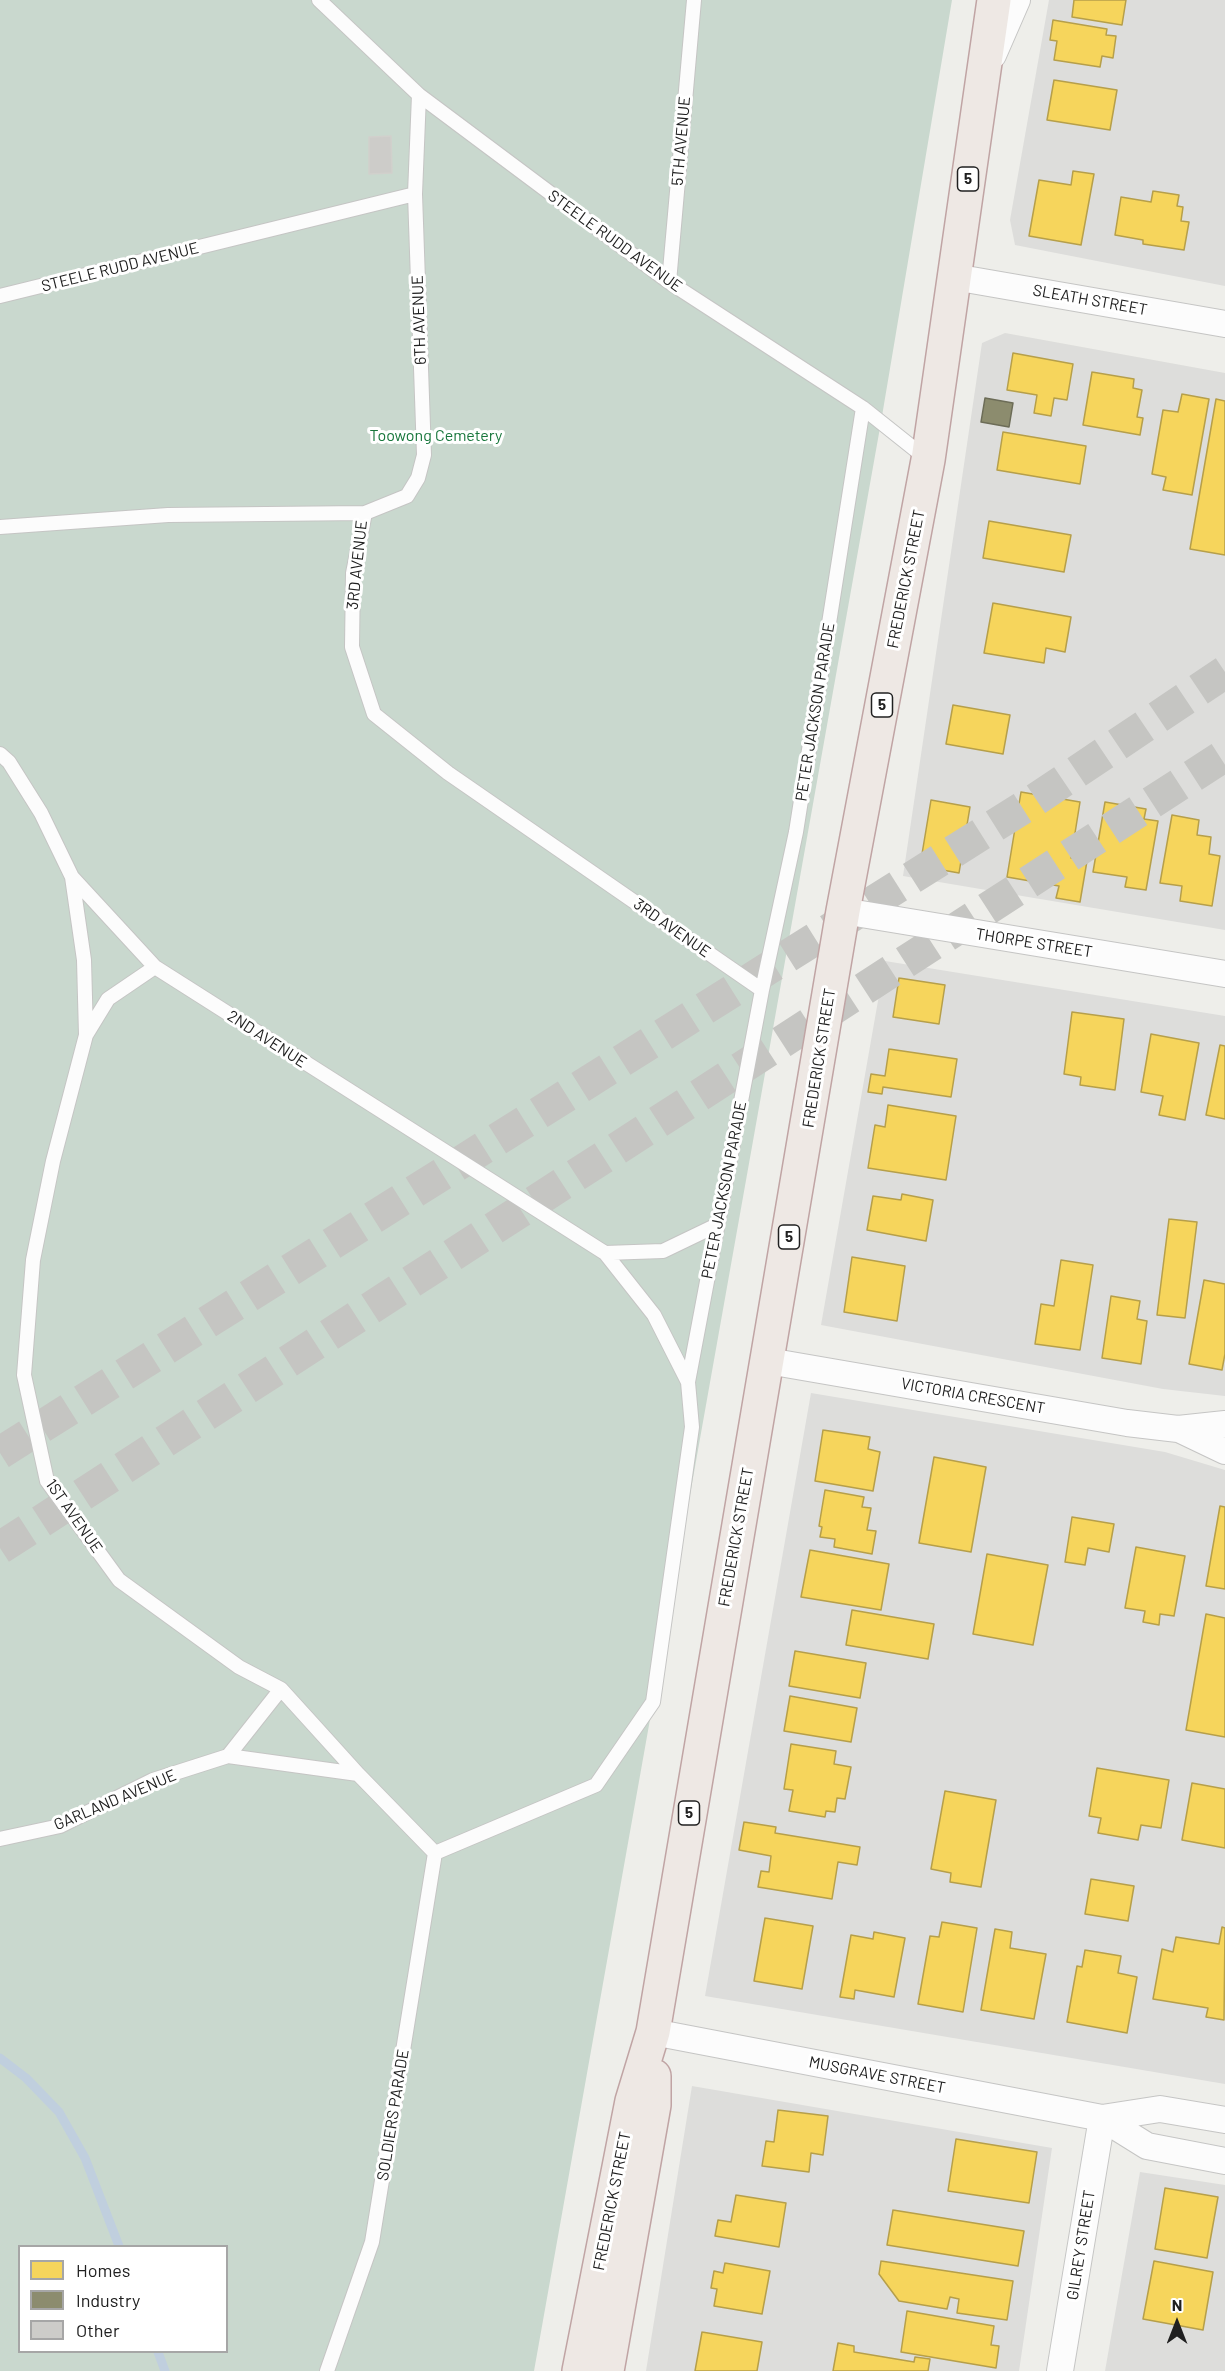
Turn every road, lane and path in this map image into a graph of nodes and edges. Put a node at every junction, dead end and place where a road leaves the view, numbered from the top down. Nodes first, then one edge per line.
1 (319, 0) edge
2 (694, 0) edge
3 (994, 0) edge
4 (1017, 0) edge
5 (981, 82) junction
6 (419, 96) junction
7 (415, 194) junction
8 (954, 277) junction
9 (669, 282) junction
10 (0, 296) edge
11 (1225, 324) edge
12 (863, 408) junction
13 (928, 460) junction
14 (364, 513) junction
15 (0, 527) edge
16 (0, 754) edge
17 (72, 877) junction
18 (843, 911) junction
19 (155, 967) junction
20 (1225, 974) edge
21 (762, 990) junction
22 (86, 1035) junction
23 (717, 1225) junction
24 (605, 1253) junction
25 (768, 1361) junction
26 (688, 1382) junction
27 (1225, 1424) edge
28 (1178, 1429) junction
29 (1225, 1450) edge
30 (281, 1689) junction
31 (228, 1756) junction
32 (358, 1774) junction
33 (0, 1839) edge
34 (435, 1853) junction
35 (652, 2032) junction
36 (1102, 2118) junction
37 (1225, 2120) edge
38 (1225, 2161) edge
39 (327, 2371) edge
40 (579, 2371) edge
41 (607, 2371) edge
42 (1060, 2371) edge

1 - 6 lane, STEELE RUDD AVENUE
2 - 9 lane, 5TH AVENUE
3 - 5 highway, FREDERICK STREET / 5
4 - 5 street, FREDERICK STREET
5 - 8 highway, FREDERICK STREET / 5
6 - 7 lane, 6TH AVENUE
6 - 9 lane, STEELE RUDD AVENUE
7 - 10 lane, STEELE RUDD AVENUE
7 - 14 lane, 6TH AVENUE
8 - 11 street, SLEATH STREET
8 - 13 highway, FREDERICK STREET / 5
9 - 12 lane, STEELE RUDD AVENUE
12 - 13 lane, STEELE RUDD AVENUE
12 - 21 lane, PETER JACKSON PARADE
13 - 18 highway, FREDERICK STREET / 5
14 - 15 lane, 3RD AVENUE
14 - 21 lane, 3RD AVENUE
16 - 17 lane, 2ND AVENUE
17 - 19 lane, 2ND AVENUE
17 - 22 lane
18 - 20 street, THORPE STREET
18 - 25 highway, FREDERICK STREET / 5
19 - 22 lane
19 - 24 lane, 2ND AVENUE
21 - 23 lane, PETER JACKSON PARADE
22 - 30 lane, 1ST AVENUE
23 - 24 lane
23 - 26 lane, PETER JACKSON PARADE
24 - 26 lane, 2ND AVENUE
25 - 28 street, VICTORIA CRESCENT
25 - 35 highway, FREDERICK STREET / 5
26 - 34 lane, PETER JACKSON PARADE
27 - 28 street, VICTORIA CRESCENT
28 - 29 street, VICTORIA CRESCENT
30 - 31 lane
30 - 32 lane, 1ST AVENUE
31 - 32 lane
31 - 33 lane, GARLAND AVENUE
32 - 34 lane, 1ST AVENUE
34 - 39 lane, SOLDIERS PARADE
35 - 36 street, MUSGRAVE STREET
35 - 40 highway, FREDERICK STREET / 5
35 - 41 highway, FREDERICK STREET / 5
36 - 37 street, MUSGRAVE STREET
36 - 38 street, MUSGRAVE STREET
36 - 42 street, GILREY STREET

